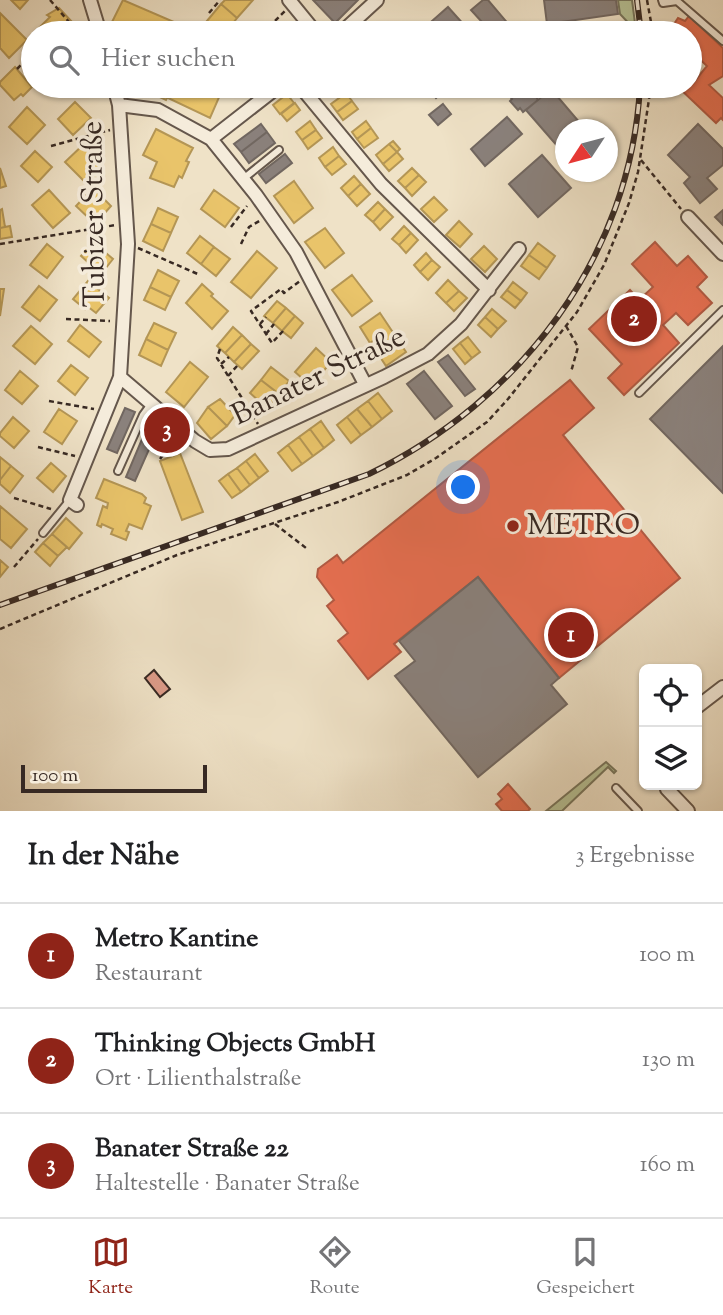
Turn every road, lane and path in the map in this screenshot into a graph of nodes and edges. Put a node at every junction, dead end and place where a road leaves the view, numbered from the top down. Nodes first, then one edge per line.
1 (50, 0) edge
2 (90, 0) edge
3 (220, 0) edge
4 (377, 0) edge
5 (647, 0) edge
6 (662, 0) edge
7 (291, 2) edge
8 (209, 13) dead end
9 (95, 17) junction
10 (68, 21) edge
11 (96, 21) edge
12 (104, 21) edge
13 (274, 21) edge
14 (306, 21) edge
15 (354, 21) edge
16 (651, 21) edge
17 (699, 21) edge
18 (702, 23) edge
19 (723, 41) edge
20 (21, 67) edge
21 (17, 69) dead end
22 (117, 98) edge
23 (264, 98) edge
24 (310, 98) edge
25 (649, 98) edge
26 (119, 105) junction
27 (120, 127) junction
28 (211, 139) junction
29 (51, 146) dead end
30 (279, 150) dead end
31 (641, 160) junction
32 (243, 179) junction
33 (256, 195) junction
34 (269, 214) junction
35 (688, 218) joint
36 (117, 224) dead end
37 (231, 227) dead end
38 (0, 244) edge
39 (128, 244) junction
40 (241, 244) dead end
41 (519, 249) dead end
42 (723, 254) edge
43 (200, 275) dead end
44 (308, 275) junction
45 (489, 290) junction
46 (723, 310) edge
47 (266, 317) dead end
48 (66, 319) dead end
49 (124, 322) junction
50 (260, 324) junction
51 (274, 324) dead end
52 (566, 326) junction
53 (283, 331) dead end
54 (266, 334) junction
55 (220, 349) dead end
56 (229, 357) dead end
57 (221, 364) junction
58 (238, 365) dead end
59 (572, 372) dead end
60 (229, 376) junction
61 (120, 377) junction
62 (365, 384) junction
63 (639, 393) dead end
64 (49, 401) dead end
65 (151, 404) junction
66 (105, 411) junction
67 (181, 429) junction
68 (263, 433) junction
69 (38, 447) dead end
70 (87, 459) junction
71 (160, 459) dead end
72 (118, 471) dead end
73 (14, 498) dead end
74 (74, 502) joint
75 (61, 512) junction
76 (275, 524) junction
77 (43, 533) joint
78 (306, 548) dead end
79 (14, 567) dead end
80 (0, 629) edge
81 (723, 687) edge
82 (702, 703) edge
83 (616, 788) dead end
84 (668, 790) edge
85 (638, 811) edge
86 (688, 811) edge

1 - 10 path
2 - 9 street
3 - 8 path
4 - 15 street
5 - 16 path
6 - 17 lane
7 - 13 path
7 - 14 street
9 - 11 street
9 - 12 path
18 - 19 lane
20 - 21 path
22 - 26 street, Tubizer Straße
23 - 28 street
24 - 45 street
25 - 31 path
26 - 27 street, Tubizer Straße
26 - 28 street
27 - 29 path
27 - 39 street, Tubizer Straße
28 - 32 street
30 - 32 lane
31 - 35 path
31 - 52 path
32 - 33 street
33 - 34 street
33 - 37 path
34 - 40 path
34 - 44 street
35 - 42 street
36 - 38 path
39 - 43 path
39 - 49 street, Tubizer Straße
41 - 45 street, Banater Straße
44 - 50 path
44 - 62 street
45 - 62 street, Banater Straße
46 - 63 lane
47 - 50 path
48 - 49 path
49 - 61 street, Tubizer Straße
50 - 54 path
51 - 54 path
52 - 59 path
52 - 76 path
53 - 54 path
55 - 57 path
56 - 57 path
57 - 60 path
58 - 60 path
60 - 68 path
61 - 65 street, Banater Straße
61 - 66 street, Tubizer Straße
62 - 68 street, Banater Straße
64 - 66 path
65 - 67 street, Banater Straße
65 - 72 lane
66 - 70 street, Tubizer Straße
67 - 68 street, Banater Straße
67 - 71 path
69 - 70 path
70 - 74 street, Tubizer Straße
73 - 75 path
74 - 75 lane, Tubizer Straße
75 - 77 lane, Tubizer Straße
76 - 78 path
76 - 80 path
77 - 79 path
81 - 82 street
83 - 85 lane
84 - 86 street

